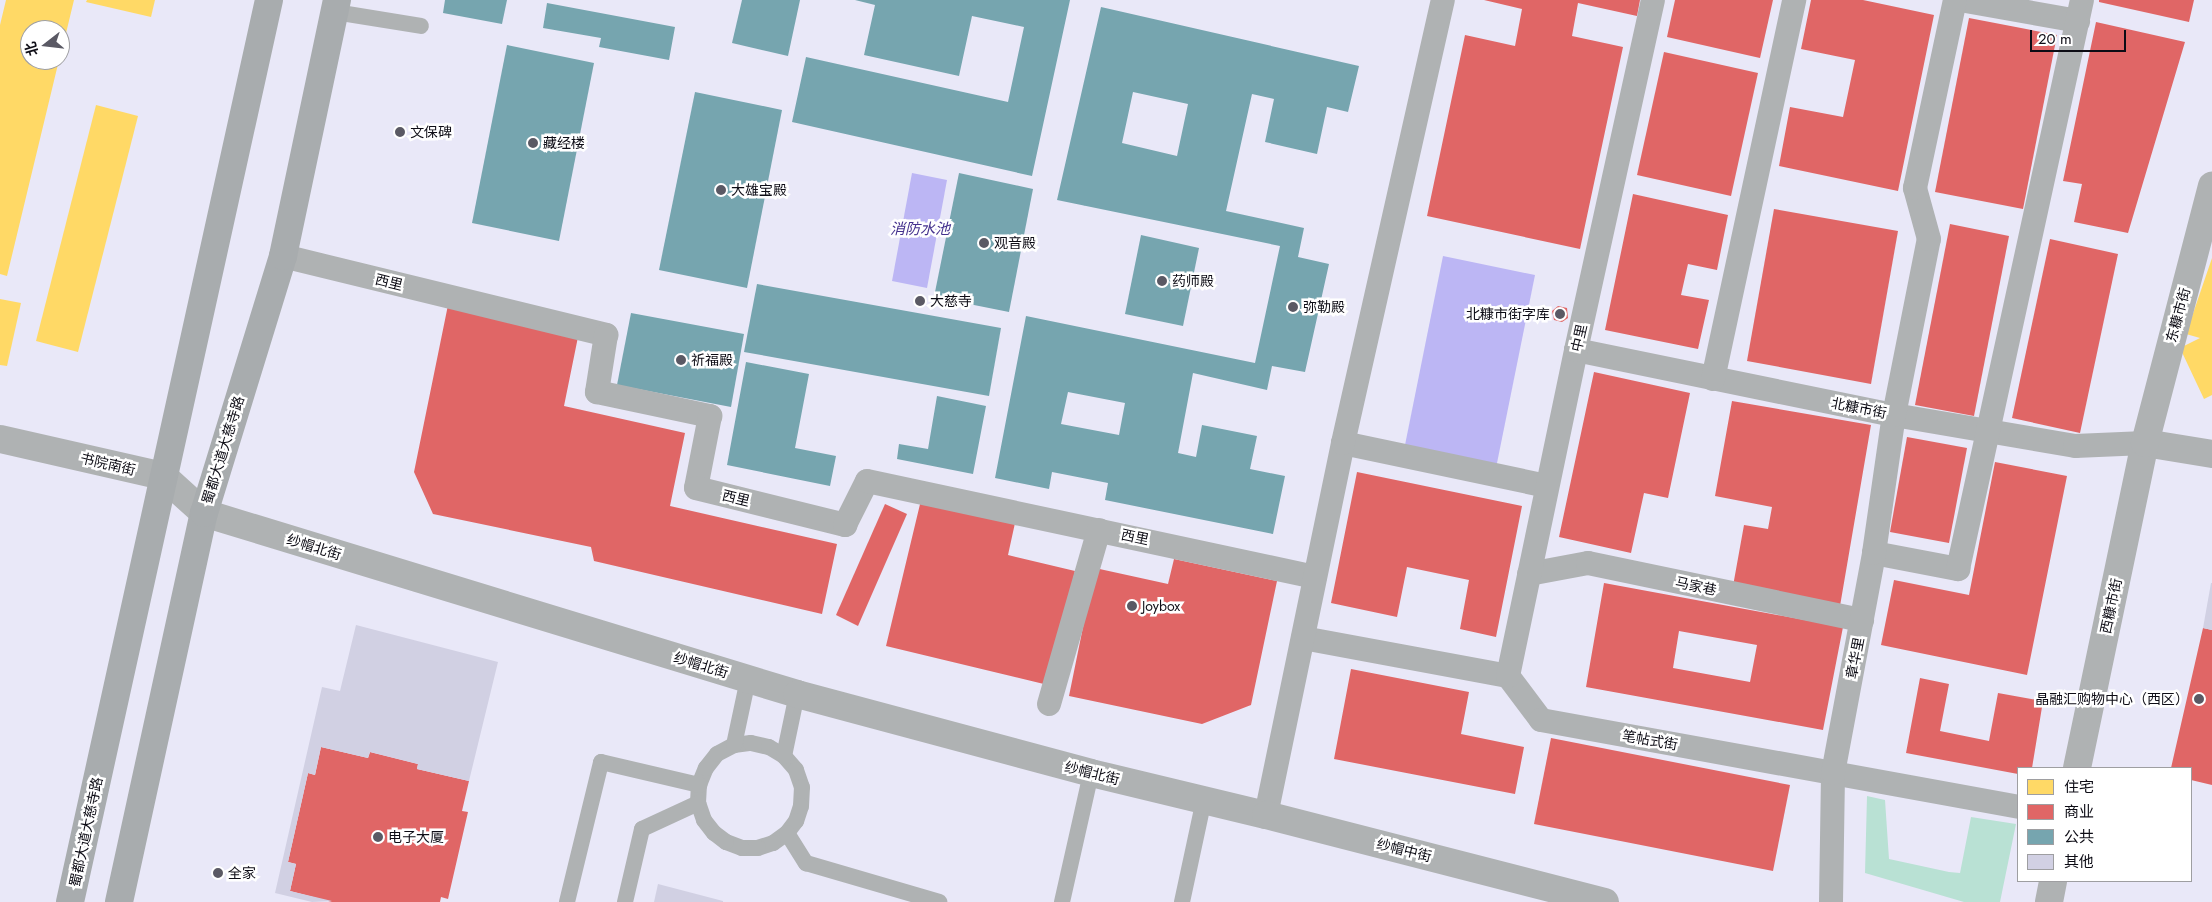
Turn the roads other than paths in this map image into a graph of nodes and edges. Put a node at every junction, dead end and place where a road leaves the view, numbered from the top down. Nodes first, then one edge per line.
1 (269, 0) edge
2 (1653, 0) edge
3 (1794, 0) edge
4 (1955, 0) edge
5 (1960, 0) edge
6 (1437, 1) edge
7 (336, 6) edge
8 (2080, 11) edge
9 (421, 26) dead end
10 (2212, 186) edge
11 (283, 256) junction
12 (1576, 350) junction
13 (1713, 379) junction
14 (1894, 415) junction
15 (1988, 431) junction
16 (0, 439) edge
17 (1343, 442) junction
18 (2145, 443) junction
19 (2212, 454) edge
20 (163, 476) junction
21 (1547, 486) junction
22 (204, 513) junction
23 (1099, 530) junction
24 (1874, 553) junction
25 (1529, 574) junction
26 (1315, 577) junction
27 (1862, 620) junction
28 (1303, 638) junction
29 (1508, 676) junction
30 (748, 679) junction
31 (797, 694) junction
32 (1049, 704) dead end
33 (734, 745) junction
34 (784, 756) junction
35 (2077, 767) edge
36 (1091, 773) junction
37 (1833, 773) junction
38 (699, 785) junction
39 (1204, 799) junction
40 (698, 803) junction
41 (2017, 807) edge
42 (1266, 815) junction
43 (786, 833) junction
44 (2053, 882) edge
45 (70, 902) edge
46 (119, 902) edge
47 (566, 902) edge
48 (625, 902) edge
49 (939, 902) edge
50 (1062, 902) edge
51 (1182, 902) edge
52 (1605, 902) edge
53 (1831, 902) edge
54 (2049, 902) edge

1 - 20 main road, 蜀都大道大慈寺路
2 - 12 street, 中里
3 - 13 street
4 - 14 street, 章华里
5 - 8 street
6 - 17 street
7 - 9 lane
7 - 11 main road, 蜀都大道大慈寺路
8 - 15 street
10 - 18 street, 东糠市街
11 - 22 main road, 蜀都大道大慈寺路
11 - 23 street, 西里
12 - 13 street, 北糠市街
12 - 21 street, 中里
13 - 14 street, 北糠市街
14 - 15 street, 北糠市街
14 - 24 street, 章华里
15 - 18 street, 北糠市街
15 - 24 street
16 - 20 street, 书院南街
17 - 21 street
17 - 26 street
18 - 19 street
18 - 35 street, 西糠市街
20 - 22 street, 书院南街
20 - 45 main road, 蜀都大道大慈寺路
21 - 25 street, 中里
22 - 30 street, 纱帽北街
22 - 46 main road, 蜀都大道大慈寺路
23 - 26 street, 西里
23 - 32 street
24 - 27 street, 章华里
25 - 27 street, 马家巷
25 - 29 street, 中里
26 - 28 street
27 - 37 street, 章华里
28 - 29 street
28 - 42 street
29 - 37 street, 笔帖式街
30 - 31 street, 纱帽北街
30 - 33 lane
31 - 34 lane
31 - 36 street, 纱帽北街
33 - 34 lane
33 - 38 lane
34 - 43 lane
36 - 39 street, 纱帽北街
36 - 50 lane
37 - 41 street, 笔帖式街
37 - 53 street, 章华里
38 - 40 lane
38 - 47 lane
39 - 42 street, 纱帽中街
39 - 51 lane
40 - 43 lane
40 - 48 lane
42 - 52 street, 纱帽中街
43 - 49 lane
44 - 54 street

